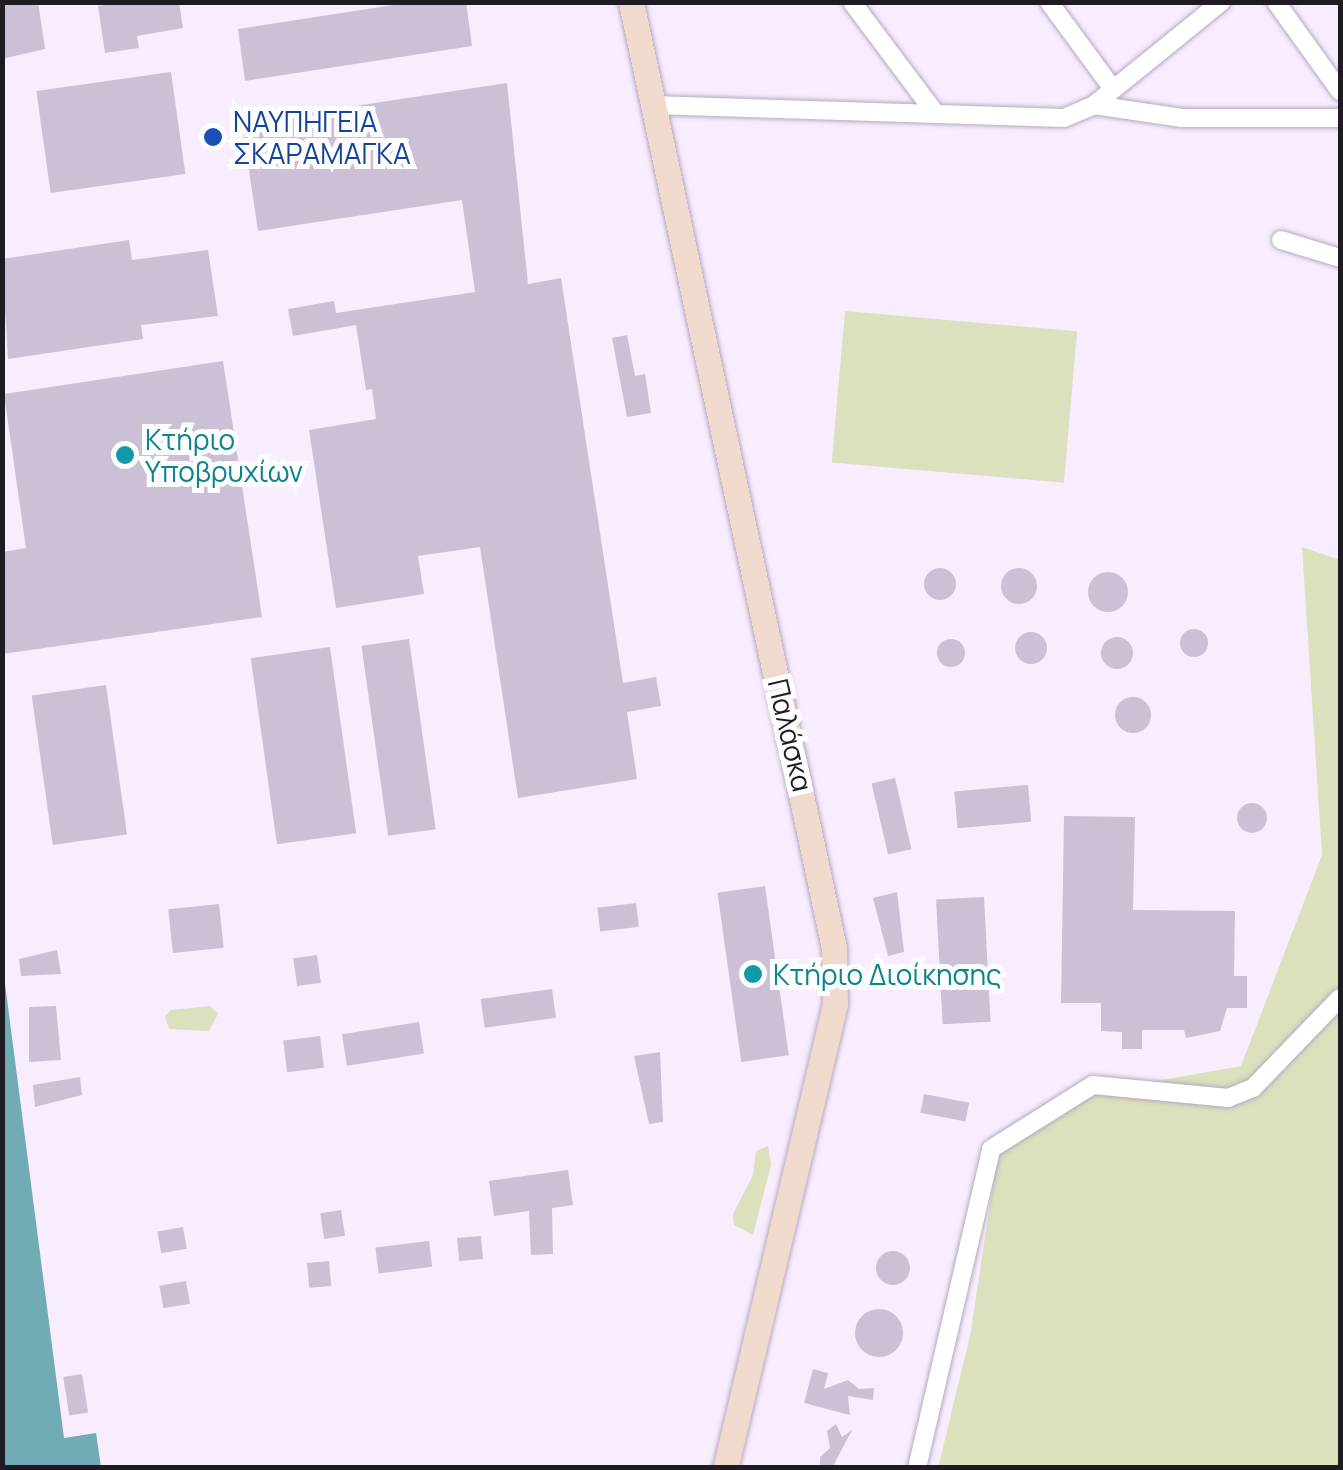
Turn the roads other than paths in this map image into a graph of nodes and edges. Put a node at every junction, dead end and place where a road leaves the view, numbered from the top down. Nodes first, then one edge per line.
1 (632, 2) edge
2 (852, 2) edge
3 (1049, 2) edge
4 (1221, 2) edge
5 (1276, 2) edge
6 (1113, 89) junction
7 (1340, 91) edge
8 (652, 105) junction
9 (1094, 105) junction
10 (935, 114) junction
11 (1340, 118) edge
12 (1281, 240) dead end
13 (1340, 258) edge
14 (1340, 998) edge
15 (725, 1468) edge
16 (917, 1468) edge

1 - 8 street, Παλάσκα
2 - 10 street
3 - 6 street
4 - 6 street
5 - 7 street
6 - 9 street
8 - 10 street
8 - 15 street, Παλάσκα
9 - 10 street
9 - 11 street
12 - 13 street
14 - 16 street

